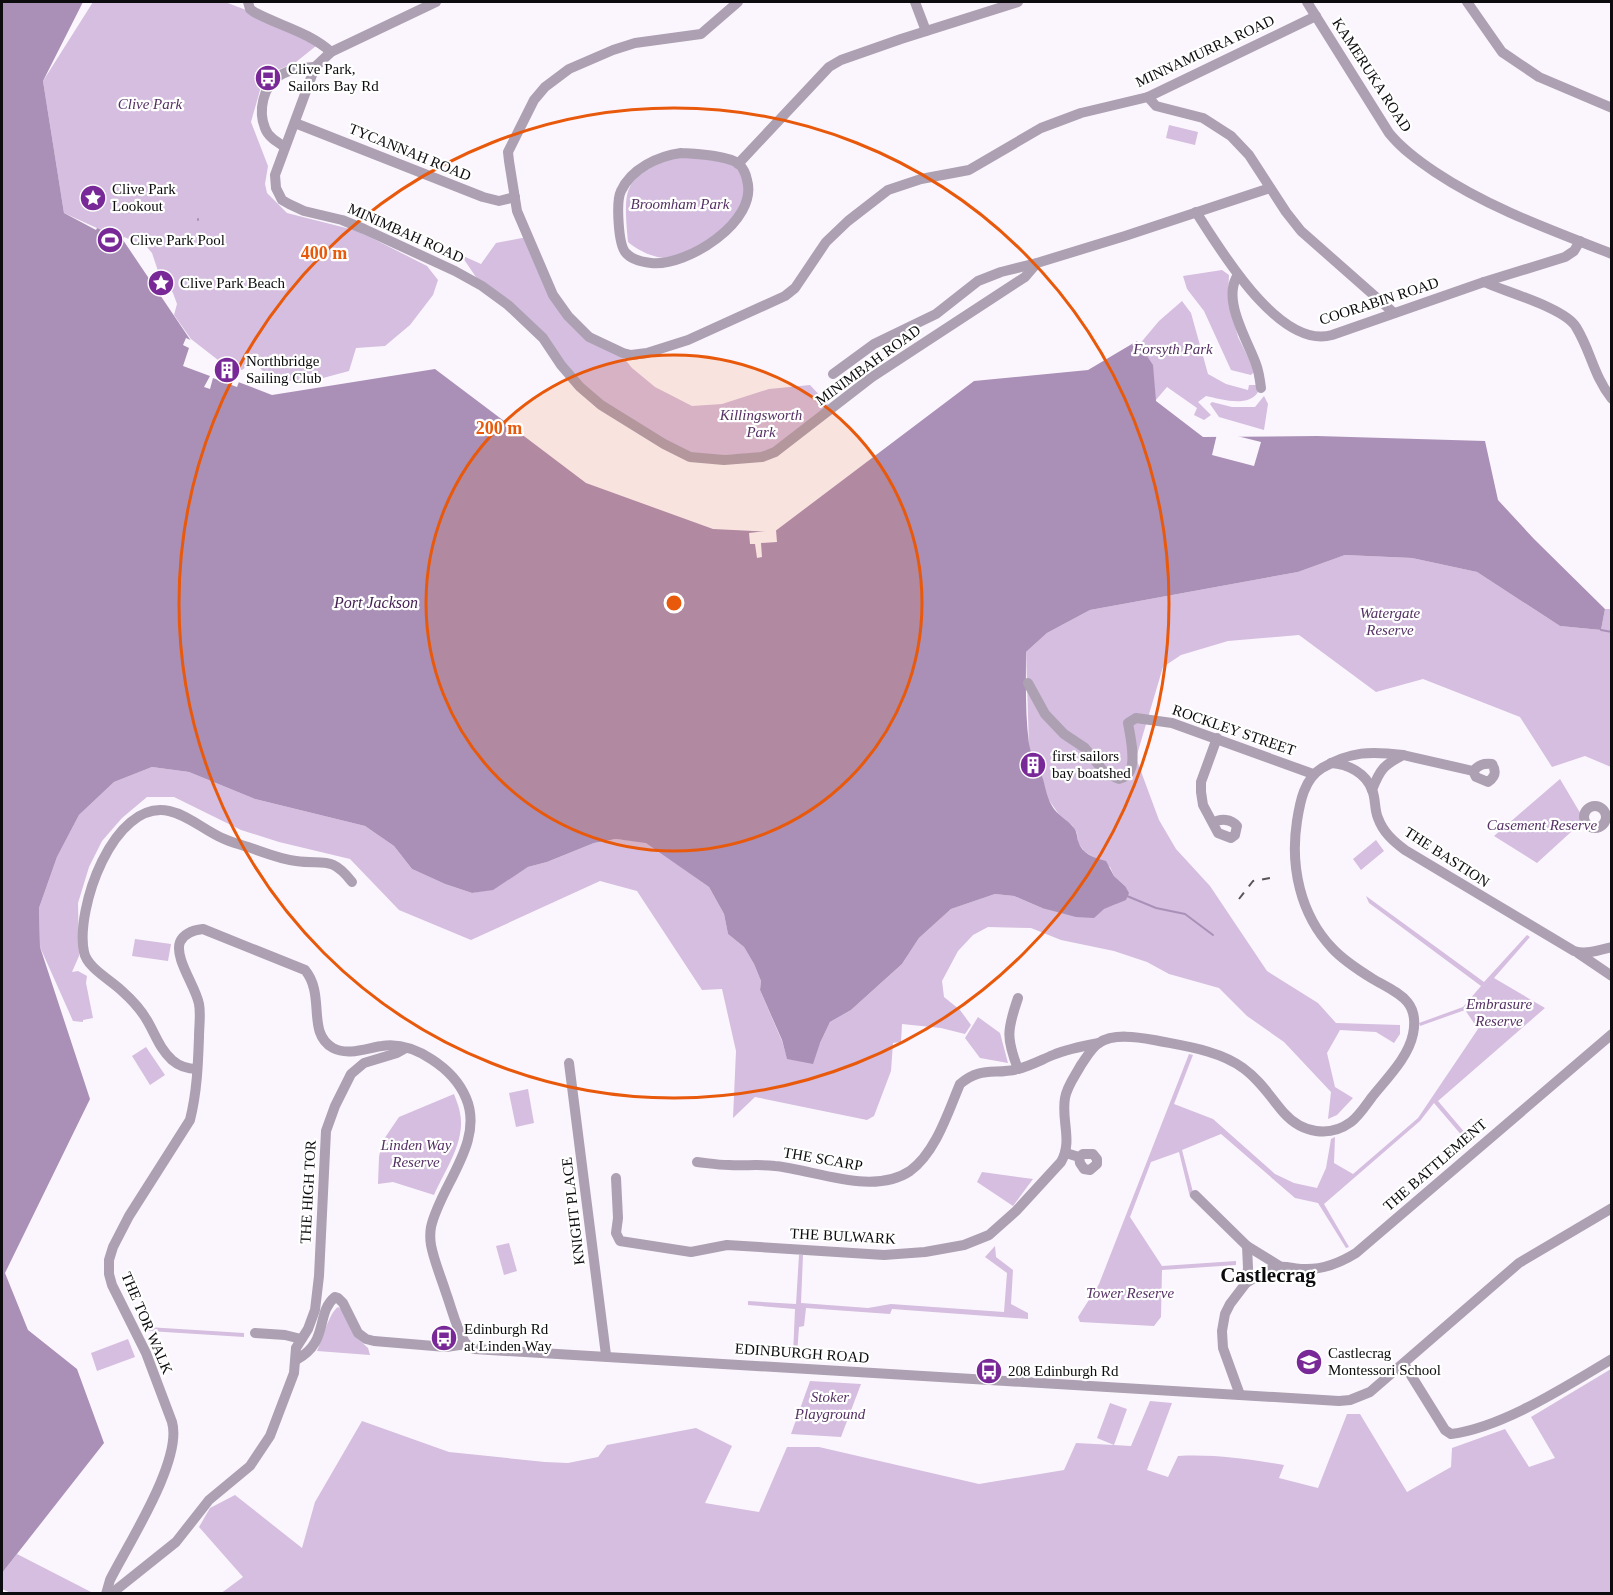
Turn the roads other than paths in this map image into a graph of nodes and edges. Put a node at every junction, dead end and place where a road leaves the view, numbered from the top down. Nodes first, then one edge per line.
1 (248, 2) edge
2 (436, 2) edge
3 (738, 2) edge
4 (915, 2) edge
5 (1018, 2) edge
6 (1307, 2) edge
7 (1467, 2) edge
8 (1316, 16) junction
9 (926, 31) junction
10 (331, 52) junction
11 (315, 67) junction
12 (1148, 97) junction
13 (1611, 108) edge
14 (295, 123) junction
15 (285, 147) junction
16 (738, 164) junction
17 (1270, 188) junction
18 (515, 197) junction
19 (1196, 212) junction
20 (1580, 241) junction
21 (1611, 254) edge
22 (1037, 263) junction
23 (1238, 275) junction
24 (1484, 282) junction
25 (1394, 313) junction
26 (833, 374) dead end
27 (1261, 388) dead end
28 (1611, 399) edge
29 (1029, 683) dead end
30 (1216, 738) junction
31 (1403, 755) junction
32 (1331, 763) junction
33 (1473, 771) dead end
34 (1312, 774) junction
35 (1372, 790) junction
36 (1213, 823) dead end
37 (352, 882) dead end
38 (1611, 947) edge
39 (1578, 953) junction
40 (1611, 976) edge
41 (1018, 998) dead end
42 (1611, 1034) edge
43 (1099, 1043) junction
44 (406, 1048) junction
45 (1593, 1048) junction
46 (1611, 1048) edge
47 (569, 1063) dead end
48 (1018, 1069) junction
49 (197, 1070) junction
50 (1066, 1153) junction
51 (1079, 1156) dead end
52 (697, 1162) dead end
53 (616, 1178) dead end
54 (1195, 1195) dead end
55 (1611, 1208) edge
56 (1251, 1249) junction
57 (1281, 1267) junction
58 (1246, 1283) junction
59 (255, 1333) dead end
60 (301, 1339) junction
61 (466, 1344) junction
62 (606, 1356) junction
63 (1611, 1359) edge
64 (296, 1360) junction
65 (1404, 1364) junction
66 (1240, 1395) junction
67 (106, 1593) edge
68 (111, 1593) edge

1 - 10 street
2 - 10 street
3 - 18 street, MINNAMURRA ROAD
4 - 9 street
5 - 9 street
6 - 8 street, KAMERUKA ROAD
7 - 13 street
8 - 12 street, MINNAMURRA ROAD
8 - 20 street, KAMERUKA ROAD
9 - 16 street
10 - 11 street
11 - 14 street
11 - 15 street
12 - 17 street
12 - 18 street, MINNAMURRA ROAD
14 - 15 street
14 - 18 street, TYCANNAH ROAD
15 - 22 street, MINIMBAH ROAD
16 - 16 street
17 - 19 street, MINIMBAH ROAD
17 - 25 street
19 - 22 street, MINIMBAH ROAD
19 - 23 street, COORABIN ROAD
20 - 21 street, KAMERUKA ROAD
20 - 24 street, COORABIN ROAD
22 - 26 street
23 - 25 street, COORABIN ROAD
23 - 27 street
24 - 25 street, COORABIN ROAD
24 - 28 street
29 - 30 street, ROCKLEY STREET
30 - 34 street, ROCKLEY STREET
30 - 36 street
31 - 32 street
31 - 33 street
31 - 35 street
32 - 34 street
32 - 35 street, THE BASTION
34 - 43 street
35 - 39 street, THE BASTION
37 - 49 street
38 - 39 street
39 - 40 street, THE BASTION
41 - 48 street
42 - 45 street, THE BATTLEMENT
43 - 48 street, THE SCARP
43 - 50 street
44 - 49 street, THE TOR WALK
44 - 60 street, THE HIGH TOR
44 - 61 street
45 - 46 street
45 - 57 street, THE BATTLEMENT
47 - 62 street, KNIGHT PLACE
48 - 52 street, THE SCARP
49 - 67 street, THE TOR WALK
50 - 51 street
50 - 53 street, THE BULWARK
54 - 56 street, THE BATTLEMENT
55 - 65 street, EDINBURGH ROAD
56 - 57 street, THE BATTLEMENT
56 - 58 street
57 - 58 street, THE BATTLEMENT
58 - 66 street
59 - 60 street
60 - 64 street, THE HIGH TOR
61 - 62 street, EDINBURGH ROAD
61 - 64 street, EDINBURGH ROAD
62 - 66 street, EDINBURGH ROAD
63 - 65 street
64 - 68 street, EDINBURGH ROAD
65 - 66 street, EDINBURGH ROAD

